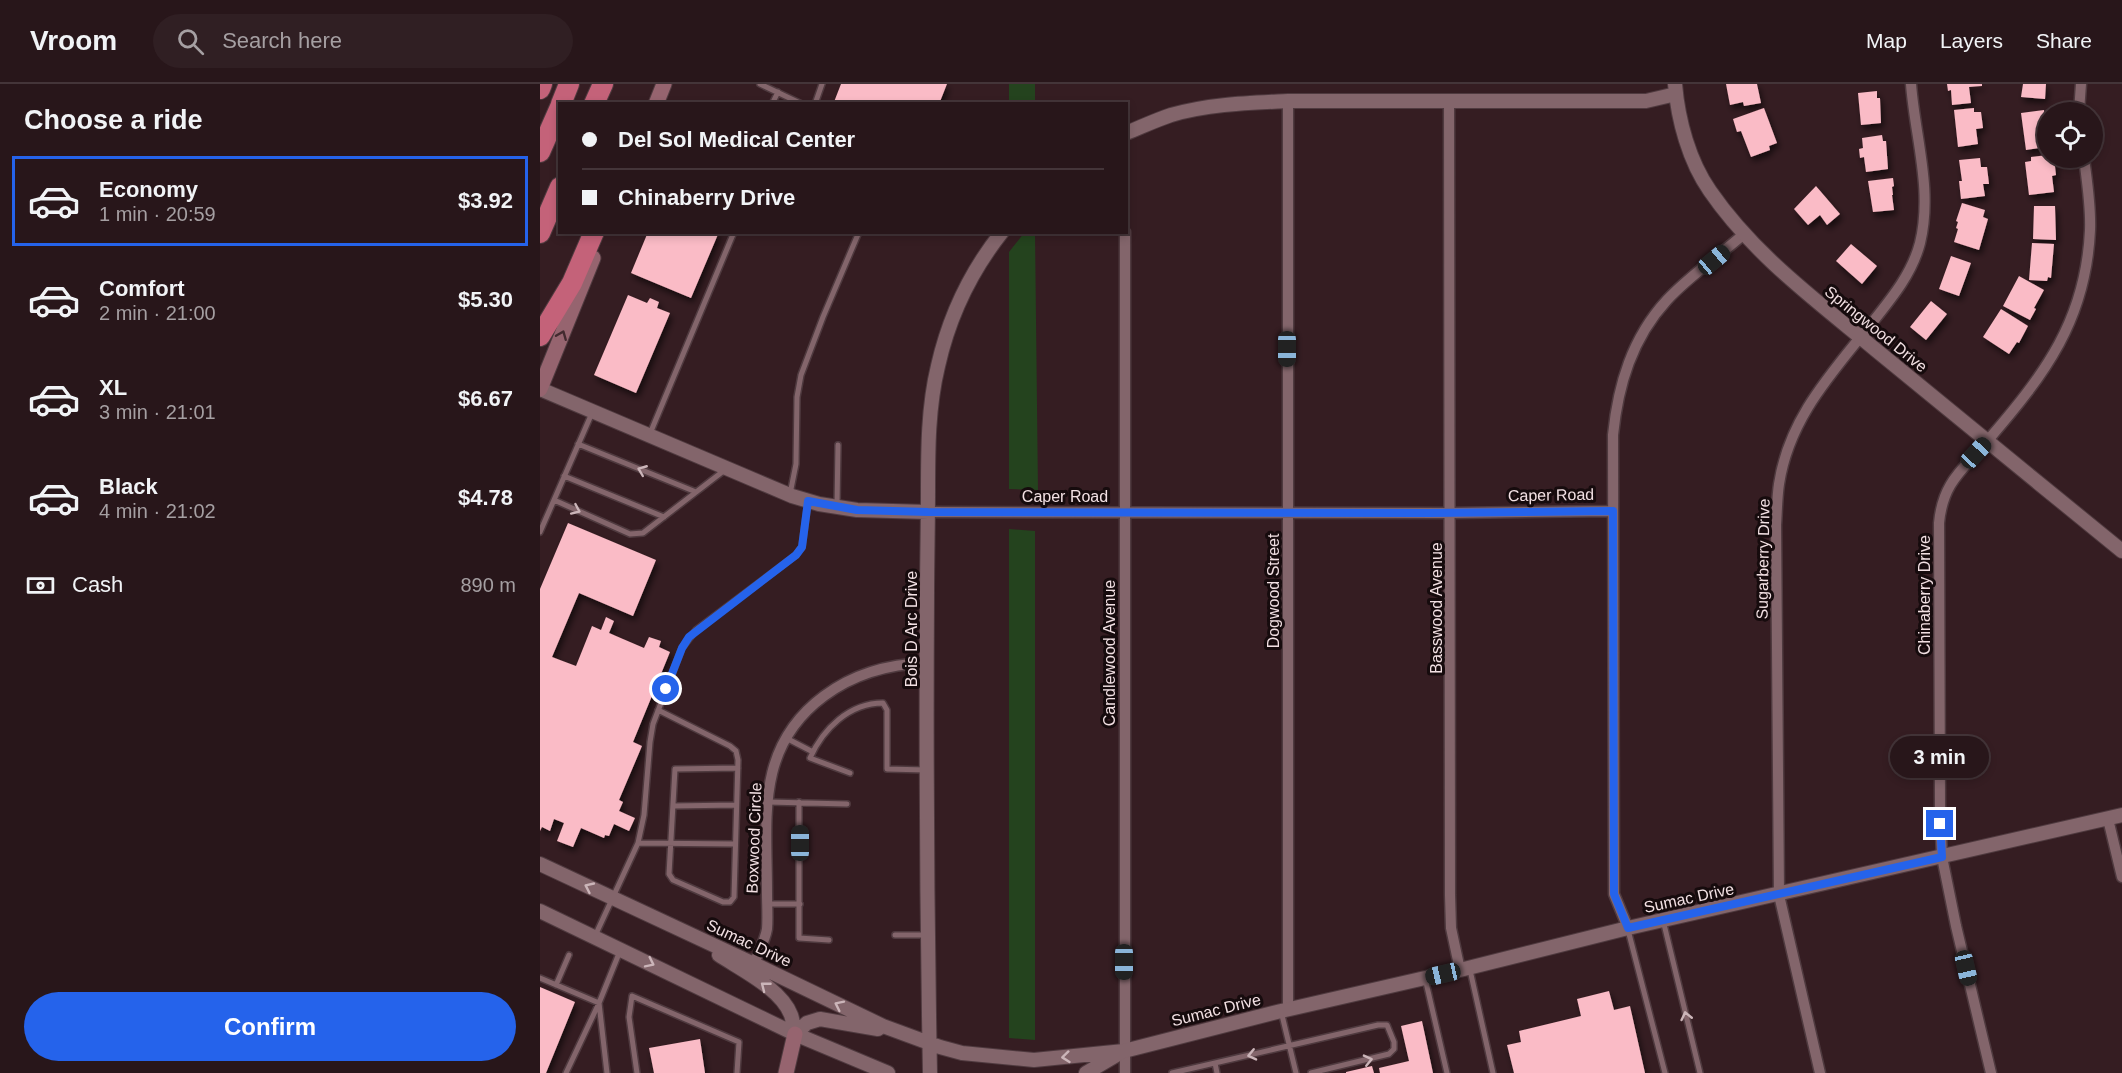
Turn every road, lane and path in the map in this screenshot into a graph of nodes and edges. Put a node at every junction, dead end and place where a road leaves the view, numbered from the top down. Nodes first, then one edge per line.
1 (542, 84) edge
2 (569, 84) edge
3 (603, 84) edge
4 (664, 84) edge
5 (760, 84) edge
6 (822, 84) edge
7 (1911, 84) edge
8 (2081, 84) edge
9 (540, 89) edge
10 (1675, 89) edge
11 (778, 92) junction
12 (1288, 101) junction
13 (1449, 101) junction
14 (561, 102) edge
15 (595, 102) edge
16 (657, 102) edge
17 (773, 102) edge
18 (798, 102) edge
19 (816, 102) edge
20 (2080, 102) edge
21 (558, 110) edge
22 (1128, 132) edge
23 (540, 152) edge
24 (2085, 168) edge
25 (558, 192) edge
26 (540, 233) edge
27 (593, 234) edge
28 (602, 234) edge
29 (733, 234) edge
30 (858, 234) edge
31 (1001, 234) edge
32 (1125, 234) edge
33 (1744, 234) junction
34 (540, 336) edge
35 (1861, 337) junction
36 (540, 389) edge
37 (592, 412) junction
38 (649, 436) junction
39 (1987, 441) junction
40 (578, 444) junction
41 (838, 445) dead end
42 (726, 469) junction
43 (564, 476) junction
44 (696, 492) junction
45 (790, 495) junction
46 (554, 500) junction
47 (808, 501) junction
48 (837, 507) junction
49 (1613, 511) junction
50 (928, 512) junction
51 (1124, 513) junction
52 (1288, 513) junction
53 (1451, 513) junction
54 (664, 517) junction
55 (540, 532) edge
56 (2122, 551) edge
57 (926, 663) junction
58 (658, 710) junction
59 (786, 738) junction
60 (813, 752) junction
61 (738, 768) junction
62 (927, 770) junction
63 (850, 773) dead end
64 (767, 802) junction
65 (799, 802) junction
66 (847, 804) dead end
67 (736, 805) junction
68 (673, 806) junction
69 (2115, 817) edge
70 (638, 843) junction
71 (671, 843) junction
72 (735, 844) junction
73 (1942, 857) junction
74 (540, 864) edge
75 (2122, 877) edge
76 (1779, 895) junction
77 (614, 899) junction
78 (767, 904) junction
79 (800, 904) junction
80 (541, 915) edge
81 (1663, 920) junction
82 (1628, 928) junction
83 (680, 929) junction
84 (895, 934) dead end
85 (929, 935) junction
86 (595, 937) junction
87 (829, 940) dead end
88 (621, 950) junction
89 (569, 955) dead end
90 (754, 964) junction
91 (1465, 969) junction
92 (540, 978) edge
93 (1425, 978) junction
94 (556, 985) junction
95 (599, 1003) junction
96 (1284, 1010) junction
97 (795, 1034) junction
98 (903, 1034) junction
99 (930, 1043) junction
100 (1289, 1046) junction
101 (1124, 1051) junction
102 (1215, 1063) junction
103 (566, 1073) edge
104 (607, 1073) edge
105 (637, 1073) edge
106 (737, 1073) edge
107 (786, 1073) edge
108 (888, 1073) edge
109 (930, 1073) edge
110 (1086, 1073) edge
111 (1125, 1073) edge
112 (1172, 1073) edge
113 (1217, 1073) edge
114 (1296, 1073) edge
115 (1311, 1073) edge
116 (1447, 1073) edge
117 (1493, 1073) edge
118 (1665, 1073) edge
119 (1700, 1073) edge
120 (1820, 1073) edge
121 (1991, 1073) edge

1 - 9 highway
2 - 14 highway
3 - 15 highway
4 - 16 main road
5 - 11 lane
6 - 19 lane
7 - 35 street, Sugarberry Drive
8 - 20 street
10 - 13 street
10 - 33 street, Springwood Drive
11 - 17 lane
11 - 18 lane
12 - 13 street
12 - 22 street
12 - 52 street, Dogwood Street
13 - 53 street, Basswood Avenue
21 - 23 highway
24 - 39 street, Chinaberry Drive
25 - 26 highway
27 - 34 highway
36 -> 28 main road
29 - 38 lane
30 - 45 lane
31 - 50 street, Bois D Arc Drive
32 - 51 street, Candlewood Avenue
33 - 35 street, Springwood Drive
33 - 49 street
35 - 39 street, Springwood Drive
35 - 76 street, Sugarberry Drive
36 - 37 street, Caper Road
37 - 38 street, Caper Road
37 - 40 lane
38 - 42 street, Caper Road
39 - 56 street, Springwood Drive
39 - 73 street, Chinaberry Drive
40 - 43 lane
44 -> 40 lane
41 - 48 lane
42 - 44 lane
42 - 45 street, Caper Road
43 - 46 lane
43 - 54 lane
44 - 54 lane
45 - 47 street, Caper Road
46 -> 54 lane
46 - 55 lane
47 - 48 street, Caper Road
47 - 58 lane
48 - 50 street, Caper Road
49 - 53 street, Caper Road
49 - 82 street
50 - 51 street, Caper Road
50 - 57 street, Bois D Arc Drive
51 - 52 street, Caper Road
51 - 101 street, Candlewood Avenue
52 - 53 street, Caper Road
52 - 96 street, Dogwood Street
53 - 91 street, Basswood Avenue
57 - 59 street, Boxwood Circle
57 - 62 street, Bois D Arc Drive
58 - 61 lane
58 - 70 lane
59 - 60 lane
59 - 64 street, Boxwood Circle
60 - 62 lane
60 - 63 lane
61 - 67 lane
61 - 68 lane
62 - 85 street, Bois D Arc Drive
64 - 65 lane
64 - 78 street, Boxwood Circle
65 - 66 lane
65 - 79 lane
67 - 68 lane
67 - 72 lane
68 - 71 lane
69 - 73 street, Sumac Drive
69 - 75 street
70 - 71 lane
70 - 77 lane
71 - 72 lane
71 - 72 lane
73 - 76 street, Sumac Drive
73 - 121 street, Chinaberry Drive
77 -> 74 street, Sumac Drive
76 - 81 street, Sumac Drive
76 - 120 street, Sugarberry Drive
77 - 83 street, Sumac Drive
77 - 86 lane
78 - 79 lane
78 - 90 street, Boxwood Circle
79 - 87 lane
80 - 86 street
81 - 82 street, Sumac Drive
119 -> 81 lane
82 - 91 street, Sumac Drive
82 - 118 lane
83 - 90 street, Sumac Drive
97 -> 83 street
84 - 85 lane
85 - 99 street, Bois D Arc Drive
86 - 88 street
88 - 95 lane
88 -> 97 street
89 - 94 lane
98 -> 90 street, Sumac Drive
91 - 93 street, Sumac Drive
91 - 117 lane
92 - 94 lane
93 - 96 street, Sumac Drive
93 - 116 lane
94 - 95 lane
95 - 103 lane
95 - 104 lane
96 - 100 lane
96 - 101 street, Sumac Drive
97 - 98 street
97 - 107 main road
97 - 108 street
98 - 99 street, Sumac Drive
101 -> 99 street, Sumac Drive
99 - 109 street, Bois D Arc Drive
100 -> 102 lane
100 - 114 lane
115 -> 100 lane
101 - 110 street, Sumac Drive
101 - 111 street, Candlewood Avenue
102 - 112 lane
102 - 113 lane
105 - 106 lane

